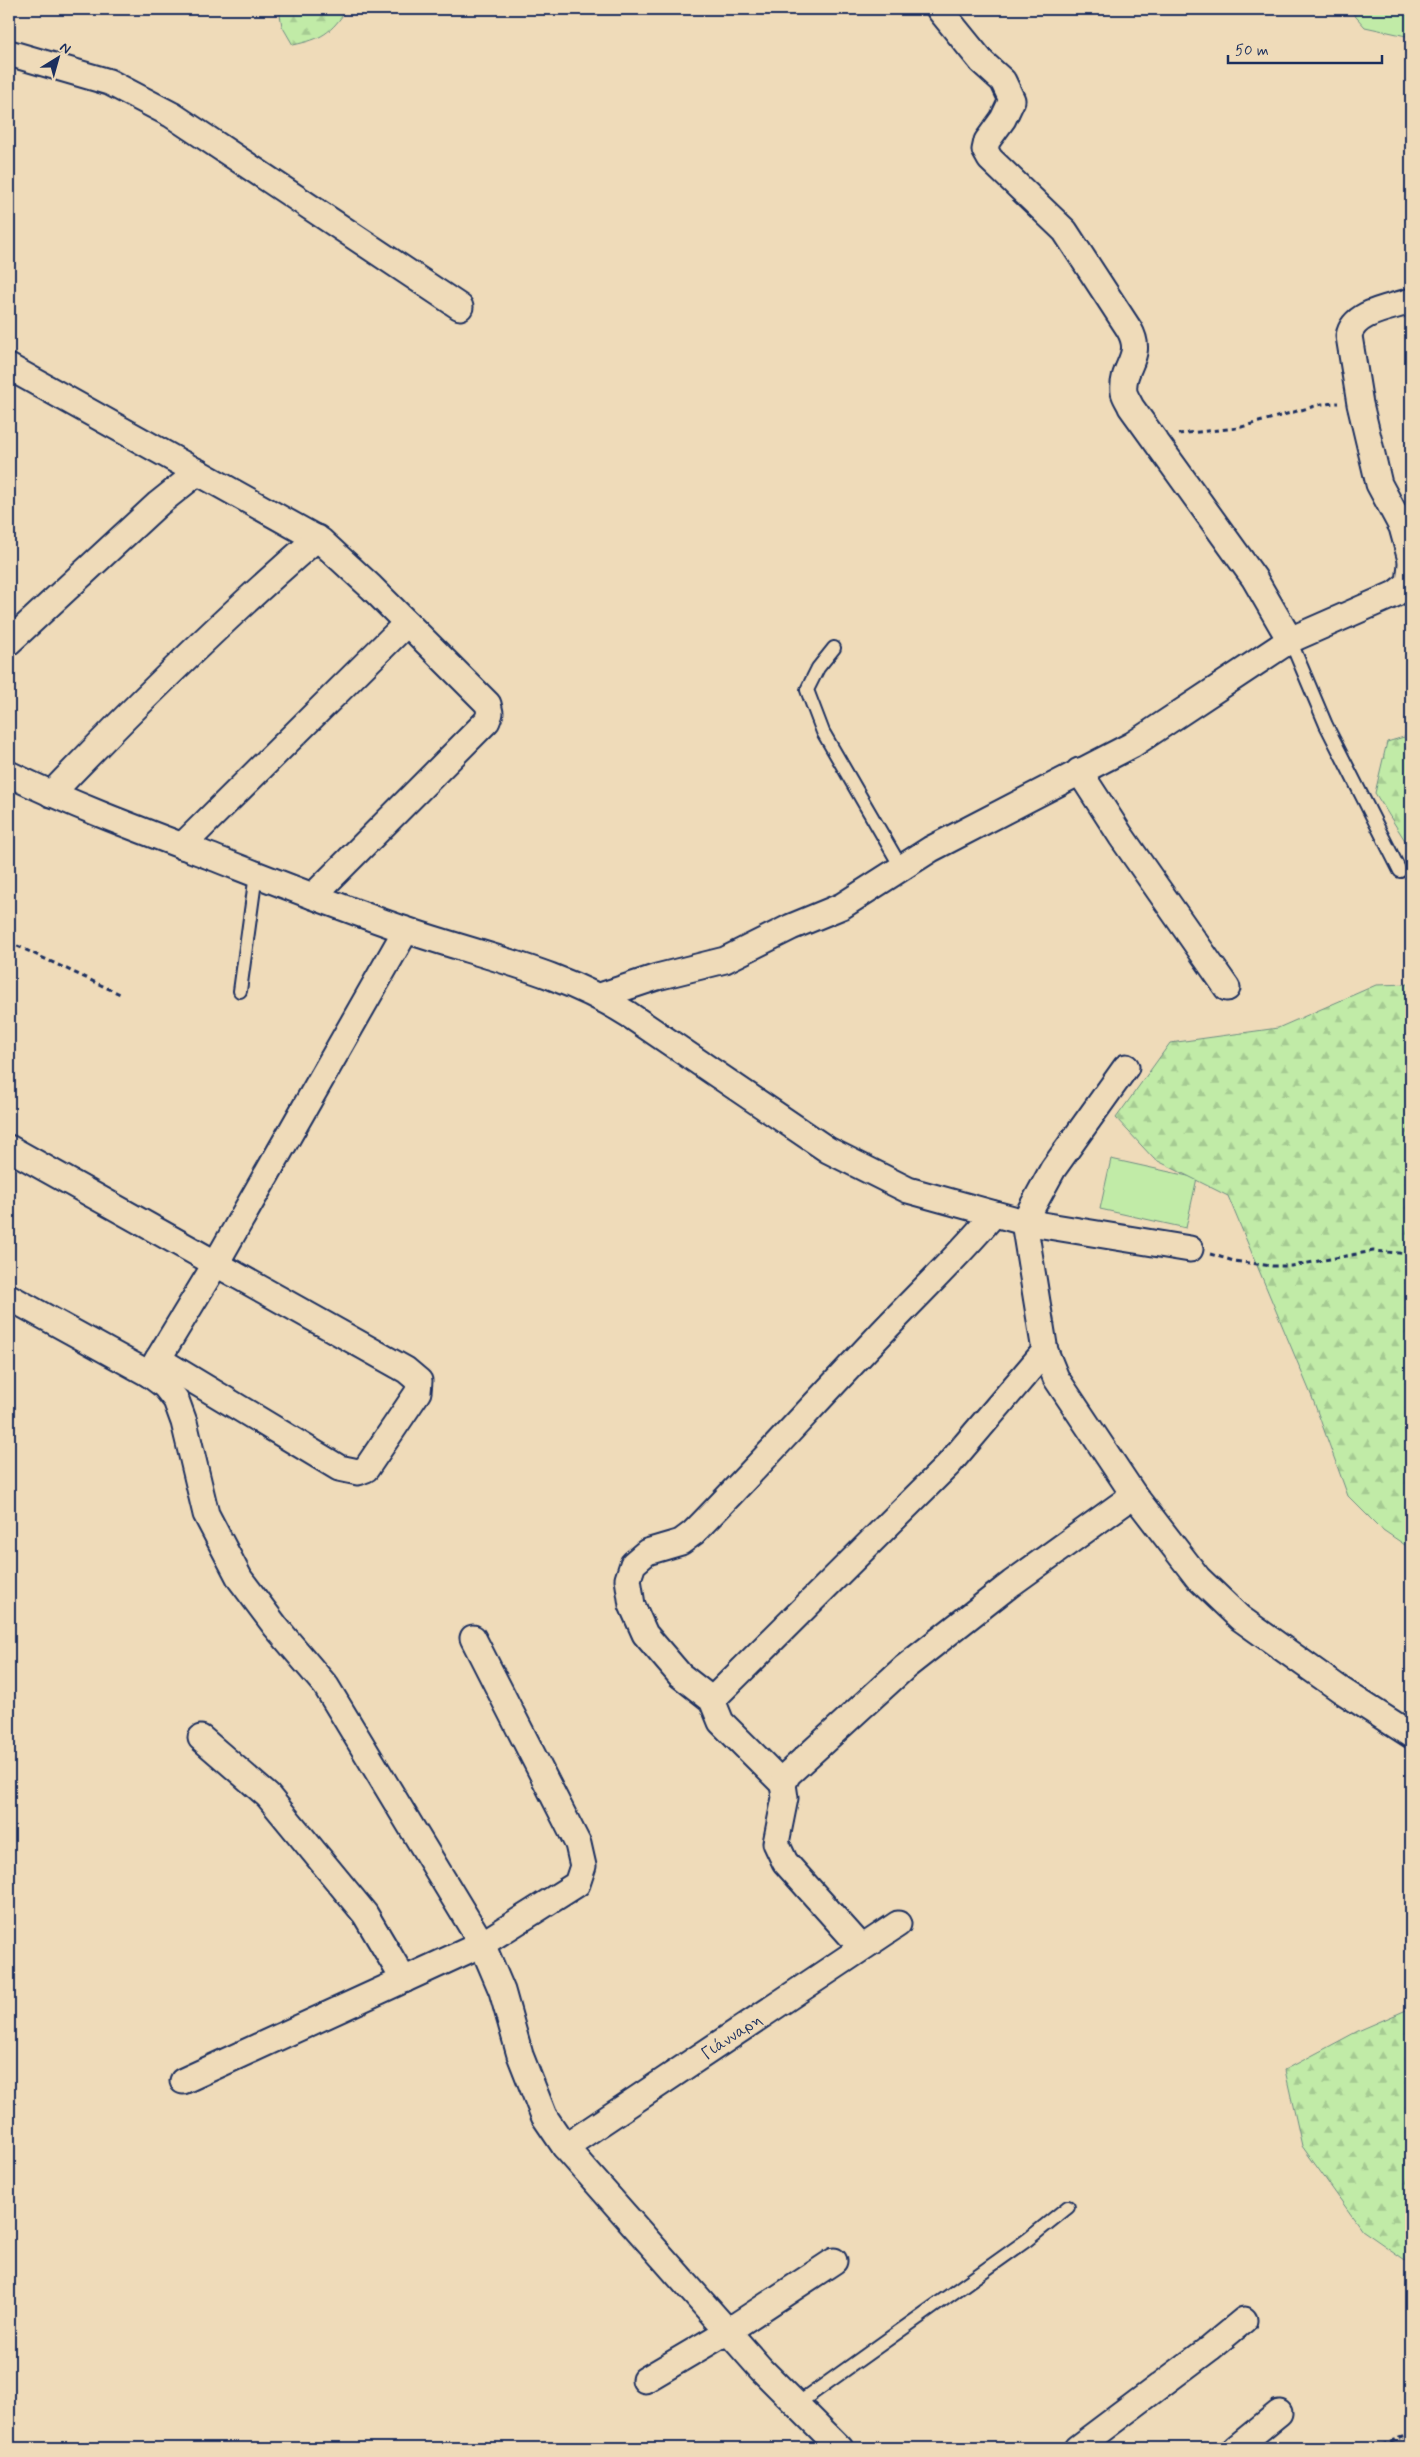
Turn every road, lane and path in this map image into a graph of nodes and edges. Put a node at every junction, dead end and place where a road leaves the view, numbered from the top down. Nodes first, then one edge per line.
1 (939, 9) edge
2 (9, 53) edge
3 (1411, 300) edge
4 (460, 307) dead end
5 (9, 367) edge
6 (1360, 404) junction
7 (1153, 437) junction
8 (198, 472) junction
9 (317, 538) junction
10 (1411, 560) edge
11 (1411, 564) edge
12 (407, 623) junction
13 (1290, 640) junction
14 (9, 642) edge
15 (834, 648) dead end
16 (1079, 771) junction
17 (9, 774) edge
18 (51, 794) junction
19 (182, 846) junction
20 (901, 867) junction
21 (1400, 872) dead end
22 (256, 874) junction
23 (313, 896) junction
24 (406, 930) junction
25 (9, 942) edge
26 (1227, 988) dead end
27 (240, 991) dead end
28 (120, 994) dead end
29 (600, 996) junction
30 (1126, 1067) dead end
31 (9, 1148) edge
32 (994, 1214) junction
33 (1024, 1222) junction
34 (1190, 1249) joint
35 (1411, 1254) edge
36 (215, 1265) junction
37 (9, 1296) edge
38 (1045, 1351) junction
39 (153, 1367) junction
40 (1134, 1495) junction
41 (473, 1638) dead end
42 (712, 1700) junction
43 (1411, 1735) edge
44 (201, 1738) dead end
45 (783, 1784) junction
46 (898, 1924) dead end
47 (482, 1944) junction
48 (861, 1948) junction
49 (404, 1980) junction
50 (183, 2081) dead end
51 (565, 2147) junction
52 (1068, 2207) dead end
53 (834, 2261) dead end
54 (1244, 2320) dead end
55 (728, 2331) junction
56 (645, 2380) dead end
57 (796, 2405) junction
58 (1279, 2413) dead end
59 (1411, 2435) edge
60 (840, 2448) edge
61 (1077, 2448) edge
62 (1236, 2448) edge
63 (1373, 2448) edge

1 - 7 street
2 - 4 street
3 - 6 street
5 - 8 street
6 - 7 path
6 - 10 street
7 - 13 street
8 - 9 street
8 - 14 street
9 - 12 street
9 - 18 street
11 - 13 street
12 - 19 street
12 - 23 street
13 - 16 street
13 - 21 lane
15 - 20 lane
16 - 20 street
16 - 26 street
17 - 18 street
18 - 19 street
19 - 22 street
20 - 29 street
22 - 23 street
22 - 27 lane
23 - 24 street
24 - 29 street
24 - 36 street
25 - 28 path
29 - 32 street
30 - 33 street
31 - 36 street
32 - 33 street
32 - 42 street
33 - 34 street
33 - 38 street
34 - 35 path
36 - 39 street
36 - 39 street
37 - 39 street
38 - 40 street
38 - 42 street
39 - 47 street
40 - 43 street
40 - 45 street
41 - 47 street
42 - 45 street
44 - 49 street
45 - 48 street
46 - 48 street, Γιάνναρη
47 - 49 street
47 - 51 street
48 - 51 street, Γιάνναρη
49 - 50 street
51 - 55 street
52 - 57 lane
53 - 55 street
54 - 61 street
55 - 56 street
55 - 57 street
57 - 60 street
58 - 62 street
59 - 63 path

